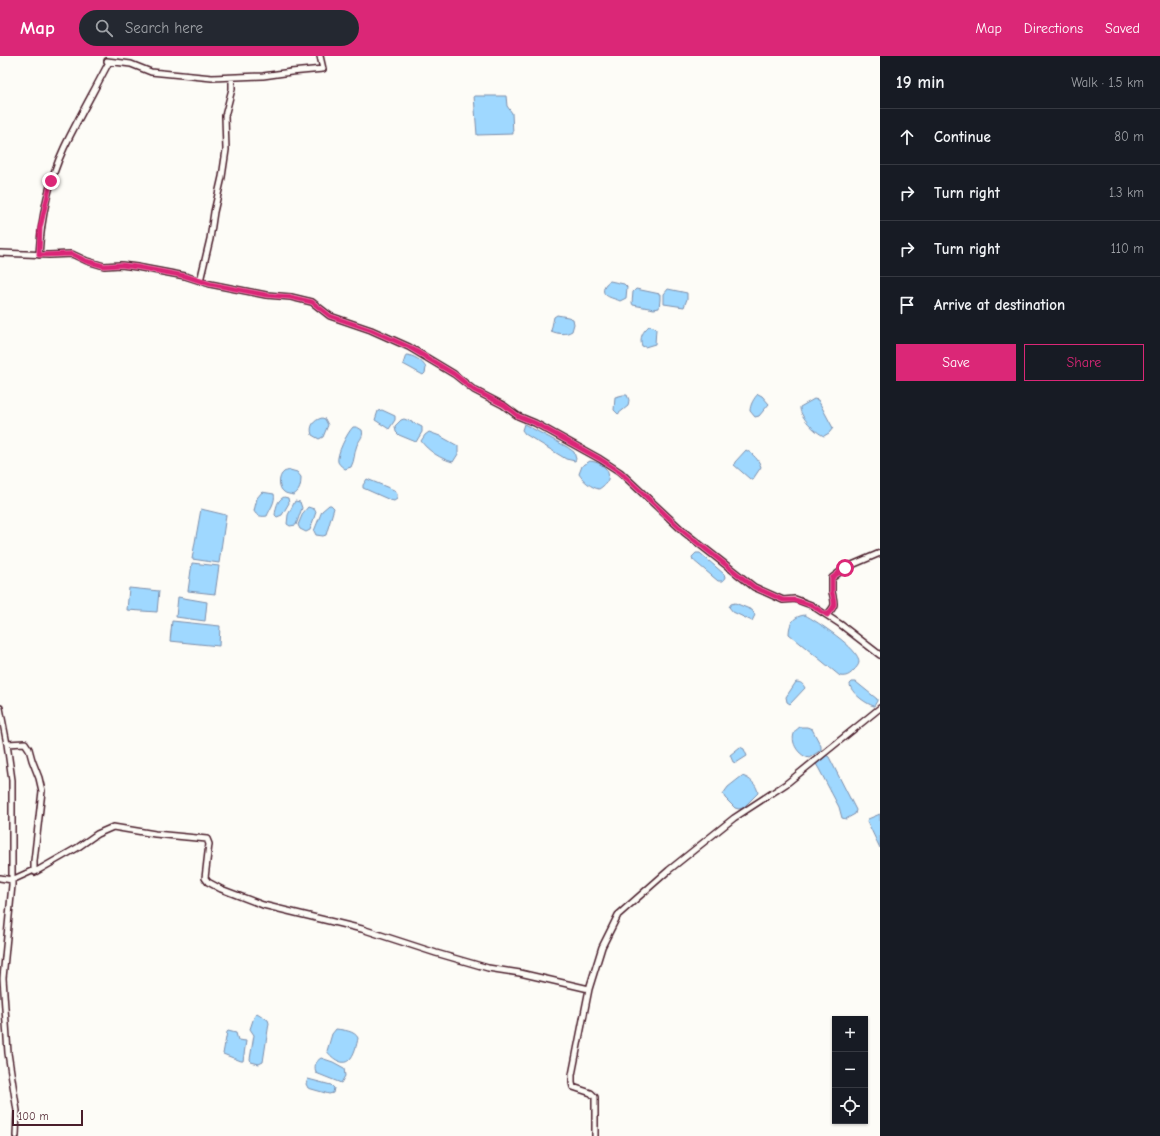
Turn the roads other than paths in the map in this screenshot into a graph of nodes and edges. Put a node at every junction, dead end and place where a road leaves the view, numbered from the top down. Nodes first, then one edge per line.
1 (320, 56) edge
2 (232, 78) junction
3 (0, 253) edge
4 (39, 255) junction
5 (200, 281) junction
6 (880, 553) edge
7 (827, 615) junction
8 (880, 655) edge
9 (0, 708) edge
10 (880, 708) edge
11 (7, 744) junction
12 (34, 870) junction
13 (0, 878) edge
14 (12, 880) junction
15 (589, 989) junction
16 (16, 1136) edge
17 (595, 1136) edge

1 - 2 street
2 - 4 street
2 - 5 street
3 - 4 street
4 - 5 street
5 - 7 street
6 - 7 street
7 - 8 street
9 - 11 street
10 - 15 street
11 - 12 street
11 - 14 street
12 - 14 street
12 - 15 street
13 - 14 street
14 - 16 street
15 - 17 street

